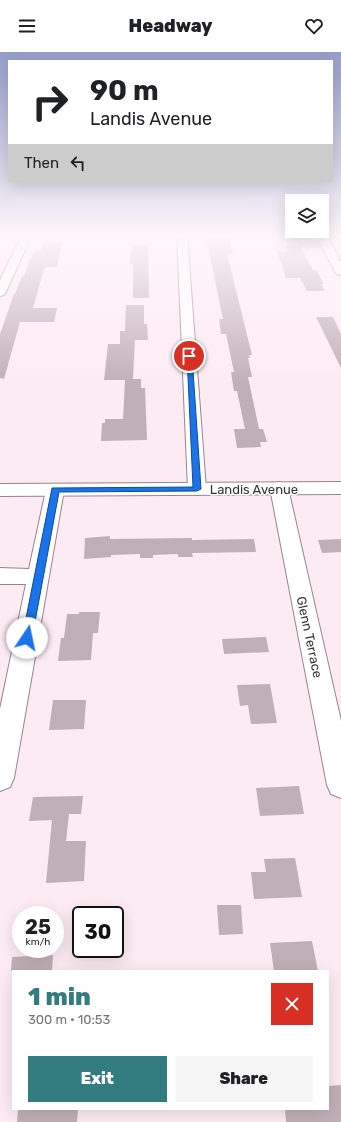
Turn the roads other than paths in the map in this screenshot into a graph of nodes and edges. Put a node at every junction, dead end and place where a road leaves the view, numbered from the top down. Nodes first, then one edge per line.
1 (185, 285) edge
2 (279, 488) junction
3 (341, 488) edge
4 (197, 489) junction
5 (0, 490) edge
6 (55, 490) junction
7 (0, 576) edge
8 (38, 577) junction
9 (0, 778) edge
10 (341, 785) edge

1 - 4 street
2 - 3 street, Landis Avenue
2 - 4 street, Landis Avenue
2 - 10 street, Glenn Terrace
4 - 6 street, Landis Avenue
5 - 6 street, Landis Avenue
6 - 8 street
7 - 8 street
8 - 9 street

